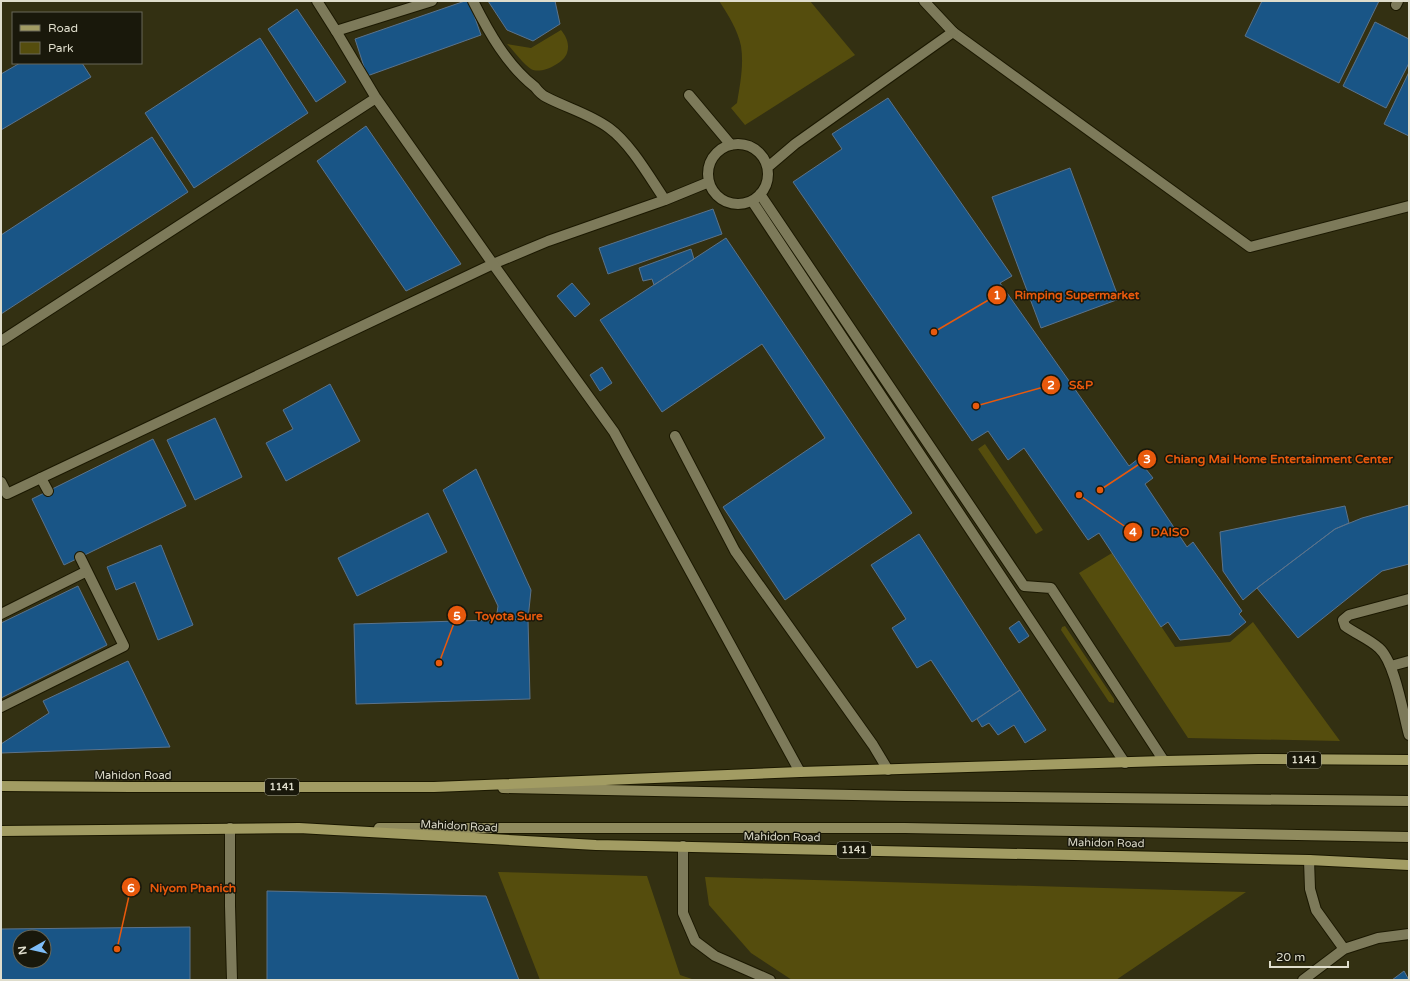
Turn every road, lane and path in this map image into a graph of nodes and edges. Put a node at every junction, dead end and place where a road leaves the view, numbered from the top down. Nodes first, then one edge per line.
1 (317, 1) edge
2 (432, 1) edge
3 (473, 1) edge
4 (924, 1) edge
5 (336, 31) junction
6 (953, 32) junction
7 (689, 96) dead end
8 (376, 98) junction
9 (731, 145) junction
10 (768, 167) junction
11 (709, 182) junction
12 (756, 198) junction
13 (665, 200) junction
14 (1409, 206) edge
15 (493, 264) junction
16 (1, 341) edge
17 (675, 436) dead end
18 (41, 478) junction
19 (1, 482) edge
20 (48, 491) dead end
21 (80, 557) dead end
22 (87, 571) junction
23 (1409, 599) edge
24 (1, 614) edge
25 (1409, 661) edge
26 (1391, 666) junction
27 (1, 707) edge
28 (1409, 735) edge
29 (1409, 760) edge
30 (1164, 761) junction
31 (1125, 763) junction
32 (888, 770) junction
33 (800, 772) junction
34 (1, 786) edge
35 (434, 787) junction
36 (1409, 801) edge
37 (230, 828) junction
38 (299, 828) junction
39 (1, 831) edge
40 (1409, 837) edge
41 (683, 846) junction
42 (1309, 860) junction
43 (1409, 865) edge
44 (1409, 934) edge
45 (1344, 949) junction
46 (232, 980) edge
47 (770, 980) edge
48 (1303, 980) edge

1 - 5 street
2 - 5 street
3 - 13 street
4 - 6 street
5 - 8 street
6 - 10 street
6 - 14 street
7 - 9 street
8 - 15 street
8 - 16 street
9 - 10 street
9 - 11 street
10 - 12 street
11 - 12 street
11 - 13 street
12 - 30 street
12 - 31 street
13 - 15 street
15 - 18 street
15 - 33 street
17 - 32 street
18 - 19 street
18 - 20 street
21 - 22 street
22 - 24 street
22 - 27 street
23 - 26 street
25 - 26 street
26 - 28 street
29 - 30 main road, Mahidon Road / 1141
30 - 31 main road, Mahidon Road / 1141
31 - 32 main road, Mahidon Road / 1141
32 - 33 main road, Mahidon Road / 1141
33 - 35 main road, Mahidon Road / 1141
34 - 35 main road, Mahidon Road / 1141
35 - 36 main road, Mahidon Road / 1141
37 - 38 main road, Mahidon Road / 1141
37 - 39 main road, Mahidon Road / 1141
37 - 46 street
38 - 40 main road, Mahidon Road / 1141
38 - 41 main road, Mahidon Road / 1141
41 - 42 main road, Mahidon Road / 1141
41 - 47 street
42 - 43 main road, Mahidon Road / 1141
42 - 45 street
44 - 45 street
45 - 48 street

